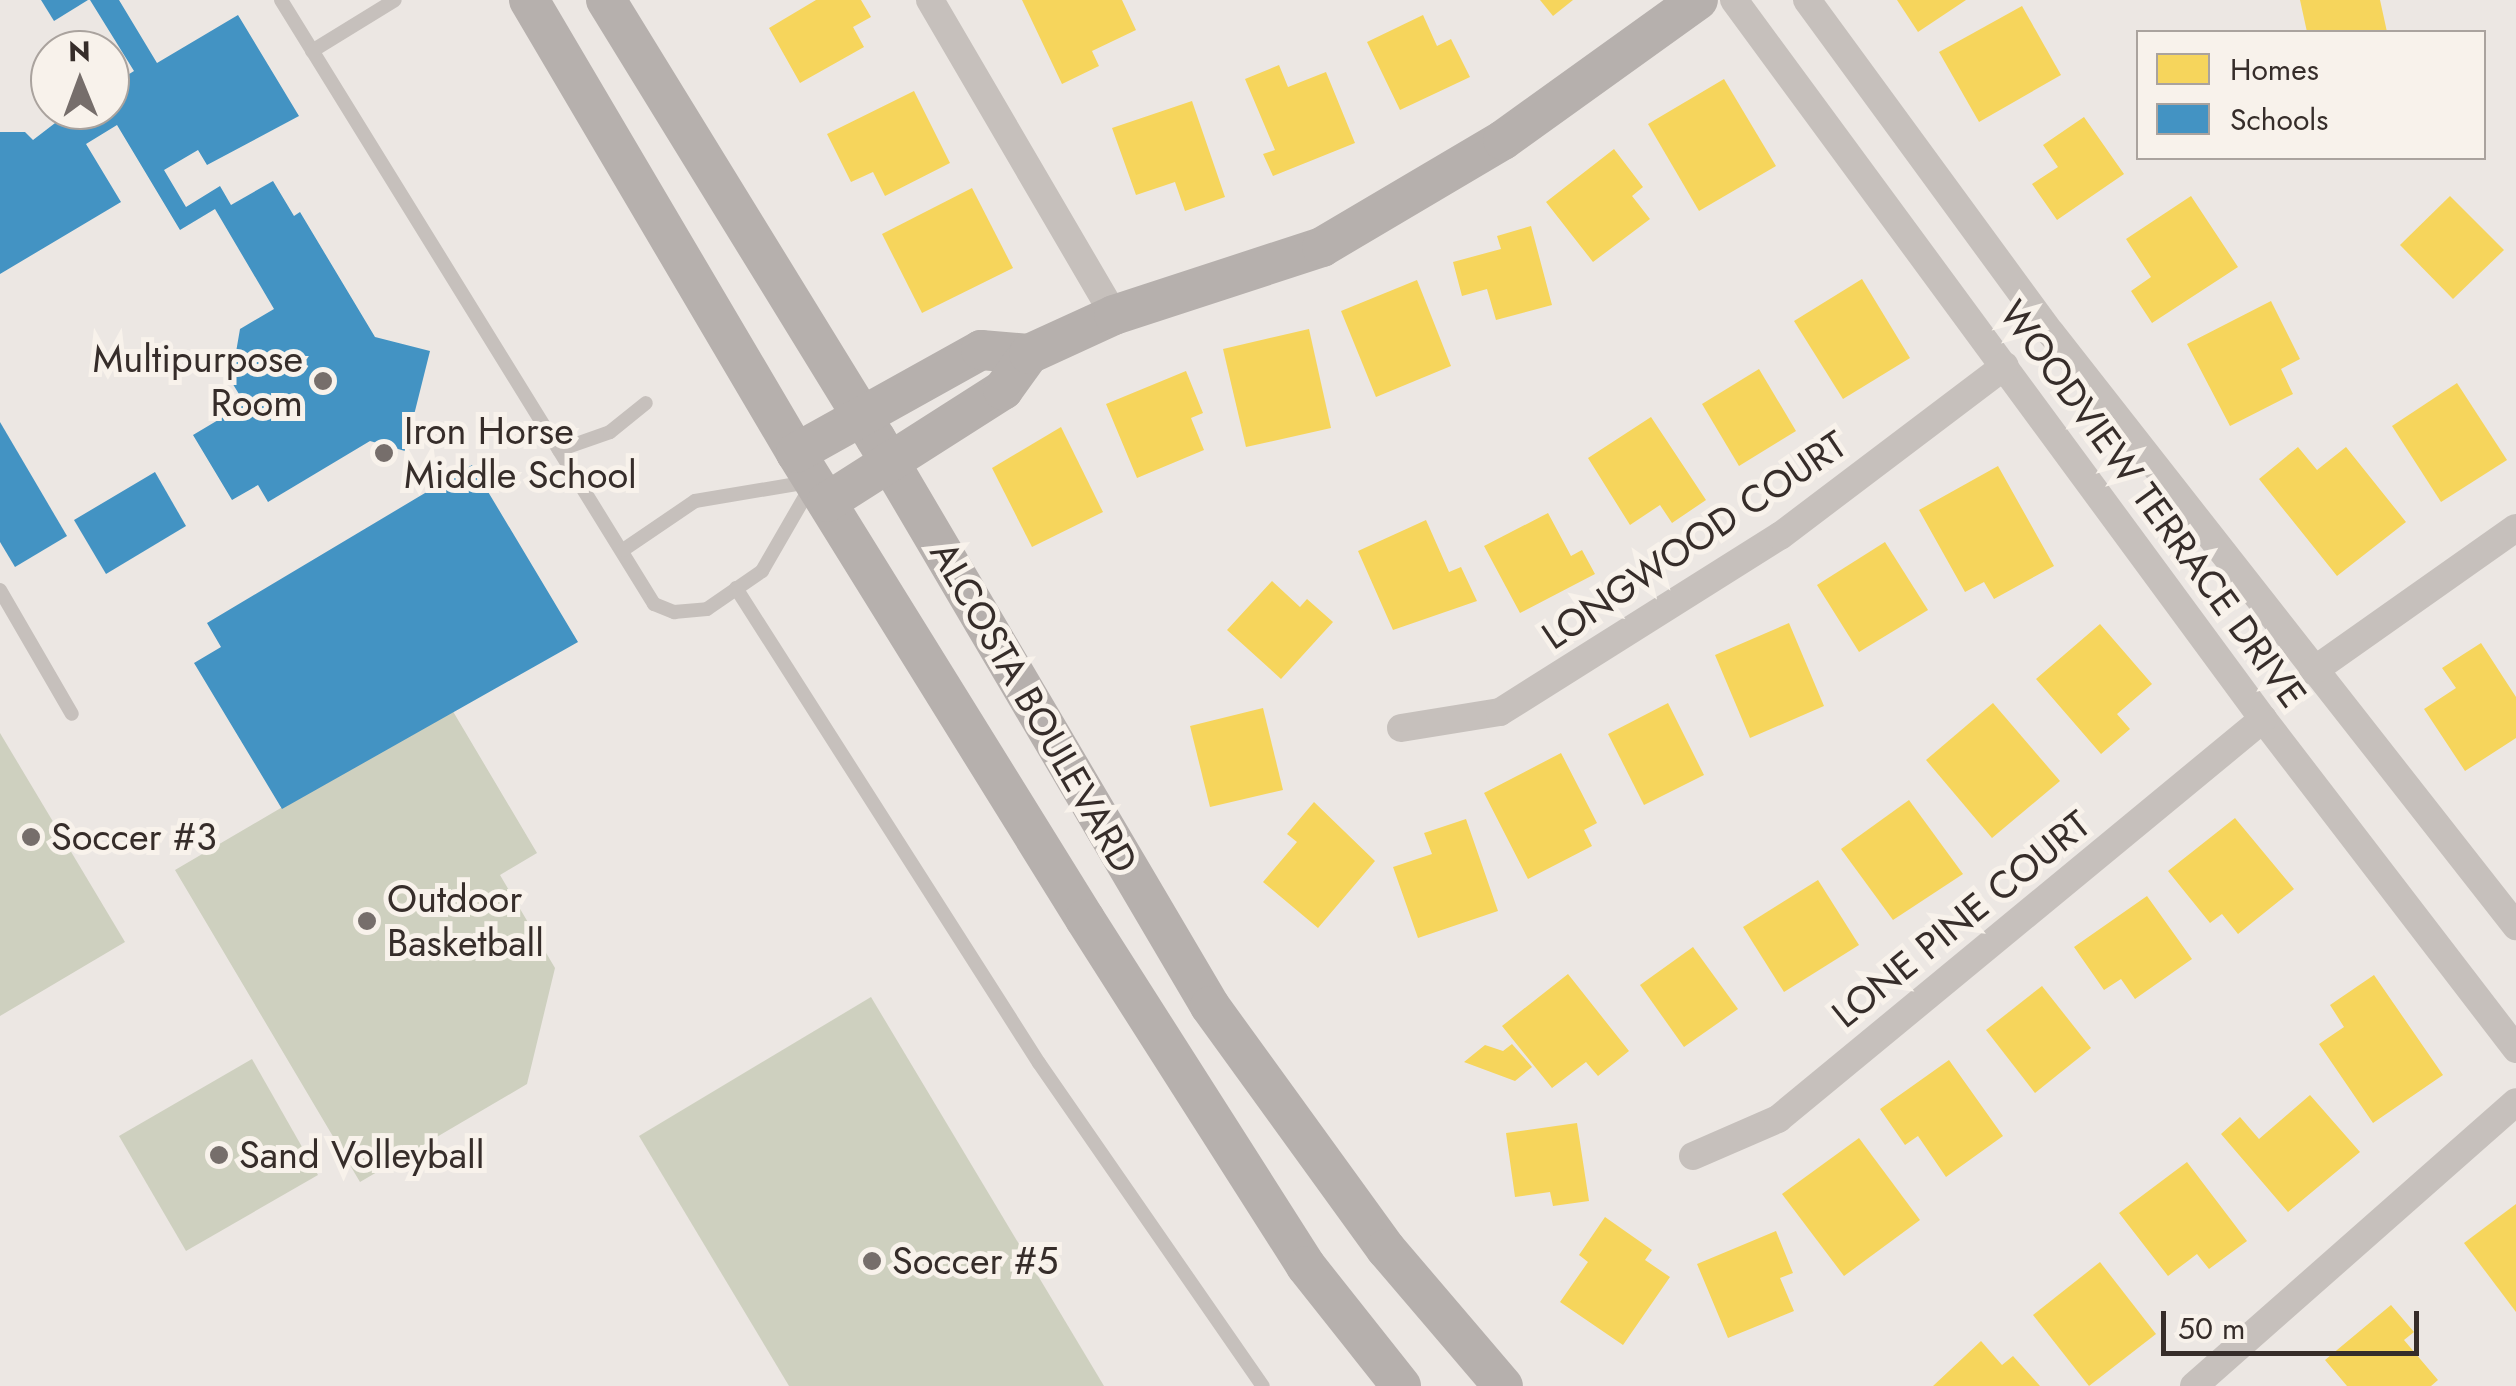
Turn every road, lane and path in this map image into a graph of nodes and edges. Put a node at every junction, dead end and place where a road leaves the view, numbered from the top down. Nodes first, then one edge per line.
1 (281, 0) edge
2 (396, 0) edge
3 (529, 0) edge
4 (606, 0) edge
5 (930, 0) edge
6 (1698, 0) edge
7 (1734, 0) edge
8 (1807, 0) edge
9 (312, 51) junction
10 (1114, 314) junction
11 (1030, 354) junction
12 (2006, 366) junction
13 (646, 403) dead end
14 (861, 415) junction
15 (559, 450) junction
16 (888, 459) junction
17 (812, 479) junction
18 (2516, 528) edge
19 (623, 550) junction
20 (736, 588) junction
21 (0, 590) edge
22 (2313, 671) junction
23 (72, 714) dead end
24 (2264, 720) junction
25 (1401, 728) dead end
26 (2516, 926) edge
27 (2516, 1049) edge
28 (2516, 1102) edge
29 (1693, 1156) dead end
30 (1263, 1386) edge
31 (1400, 1386) edge
32 (1503, 1386) edge
33 (2194, 1386) edge

1 - 9 lane
2 - 9 lane
3 - 17 main road, ALCOSTA BOULEVARD
4 - 14 main road, ALCOSTA BOULEVARD
5 - 10 street
6 - 10 main road
7 - 12 street, WOODVIEW TERRACE DRIVE
8 - 22 street, WOODVIEW TERRACE DRIVE
9 - 15 lane
10 - 11 main road
11 - 14 main road
11 - 16 main road
12 - 24 street, WOODVIEW TERRACE DRIVE
12 - 25 street, LONGWOOD COURT
13 - 15 lane
14 - 16 main road, ALCOSTA BOULEVARD
14 - 17 main road
15 - 19 lane
16 - 17 main road
16 - 32 main road, ALCOSTA BOULEVARD
17 - 19 lane
17 - 20 lane
17 - 31 main road, ALCOSTA BOULEVARD
18 - 22 street
19 - 20 lane
20 - 30 lane
21 - 23 lane
22 - 26 street, WOODVIEW TERRACE DRIVE
24 - 27 street, WOODVIEW TERRACE DRIVE
24 - 29 street, LONE PINE COURT
28 - 33 street

